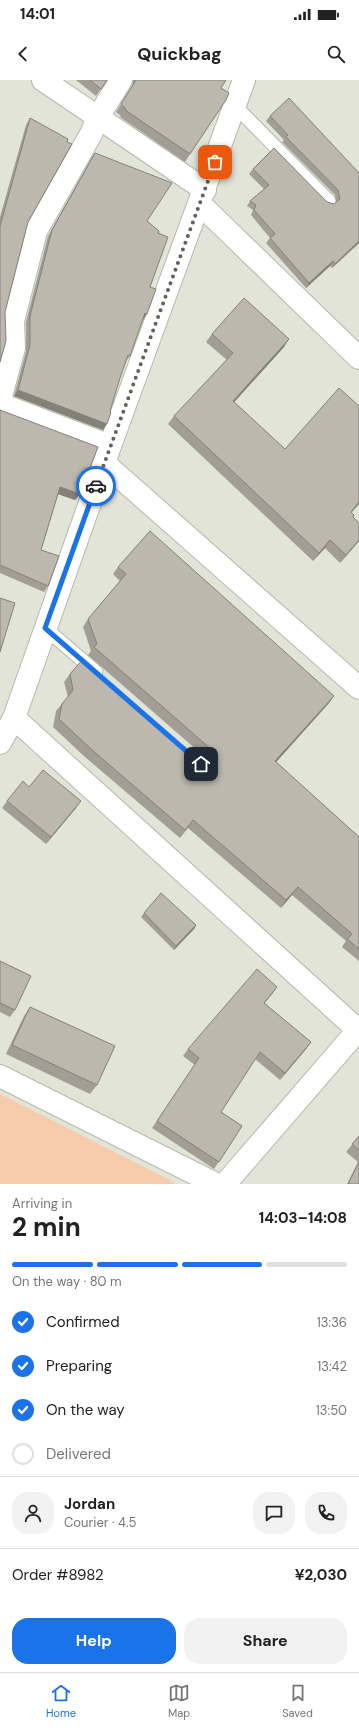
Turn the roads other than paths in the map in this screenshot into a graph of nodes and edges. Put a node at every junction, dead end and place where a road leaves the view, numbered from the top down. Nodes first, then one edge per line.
1 (43, 80) edge
2 (121, 80) edge
3 (244, 80) edge
4 (235, 106) junction
5 (98, 117) junction
6 (202, 197) junction
7 (329, 201) edge
8 (359, 358) edge
9 (0, 400) edge
10 (0, 404) edge
11 (107, 454) junction
12 (45, 628) junction
13 (105, 680) edge
14 (359, 688) edge
15 (14, 718) junction
16 (0, 743) edge
17 (359, 1030) edge
18 (0, 1076) edge
19 (216, 1184) edge
20 (225, 1184) edge

1 - 5 street
2 - 5 street
3 - 4 street
4 - 6 street
4 - 7 lane
5 - 6 street
5 - 9 street
6 - 8 street
6 - 11 street
10 - 11 street
11 - 12 street
11 - 14 street
12 - 13 lane
12 - 15 street
15 - 16 street
15 - 17 street
17 - 20 street
18 - 19 street

